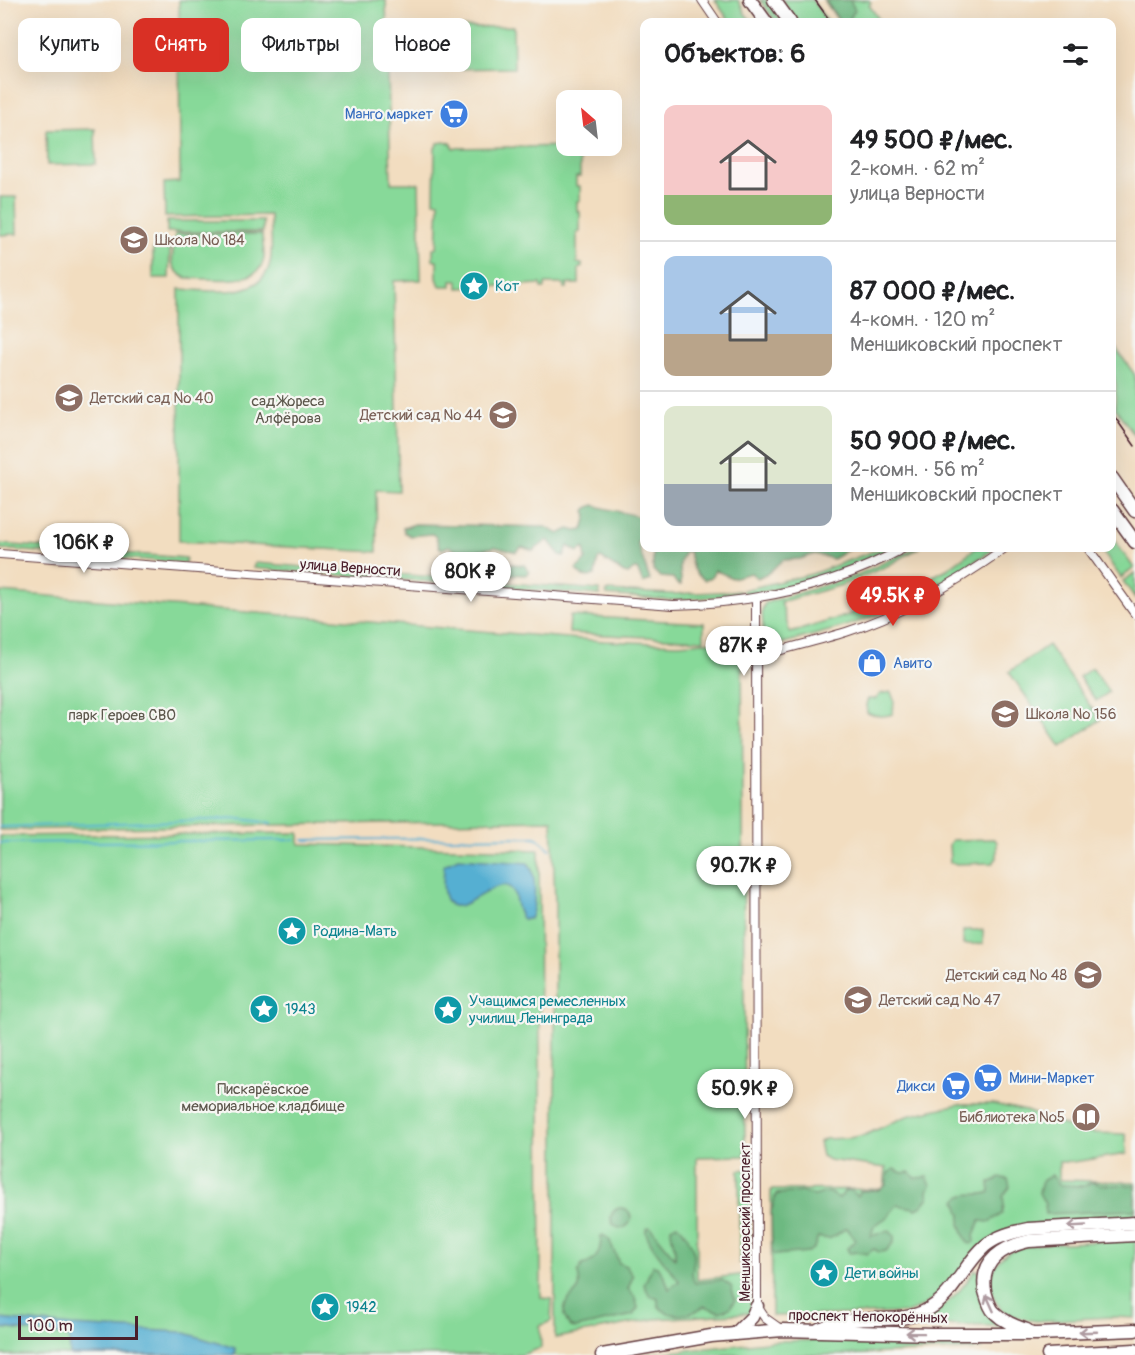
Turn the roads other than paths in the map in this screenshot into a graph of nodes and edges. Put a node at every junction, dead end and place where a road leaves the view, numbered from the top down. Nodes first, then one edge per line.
1 (702, 0) edge
2 (750, 0) edge
3 (774, 0) edge
4 (714, 18) edge
5 (763, 18) edge
6 (787, 18) edge
7 (1116, 484) edge
8 (1135, 511) edge
9 (1116, 516) edge
10 (1135, 542) edge
11 (896, 552) edge
12 (999, 552) edge
13 (1091, 552) edge
14 (0, 554) edge
15 (756, 599) junction
16 (1135, 614) edge
17 (757, 657) junction
18 (1135, 1223) edge
19 (1135, 1235) edge
20 (757, 1306) junction
21 (783, 1330) junction
22 (1135, 1330) edge
23 (813, 1332) junction
24 (735, 1334) junction
25 (1039, 1334) junction
26 (1135, 1350) edge
27 (602, 1355) edge
28 (1048, 1355) edge

1 - 4 street
2 - 5 main road
3 - 6 main road
7 - 8 main road
9 - 10 main road
11 - 15 street, улица Верности
12 - 17 street
13 - 16 street
14 - 15 street, улица Верности
15 - 17 street, Меншиковский проспект
17 - 20 street, Меншиковский проспект
18 -> 23 main road
25 -> 19 main road
20 - 21 street, Меншиковский проспект
20 - 24 main road
21 - 23 main road, проспект Непокорённых
21 - 24 main road, проспект Непокорённых
22 -> 25 main road, проспект Непокорённых
25 -> 23 main road, проспект Непокорённых
24 - 27 main road, проспект Непокорённых
26 - 28 main road

